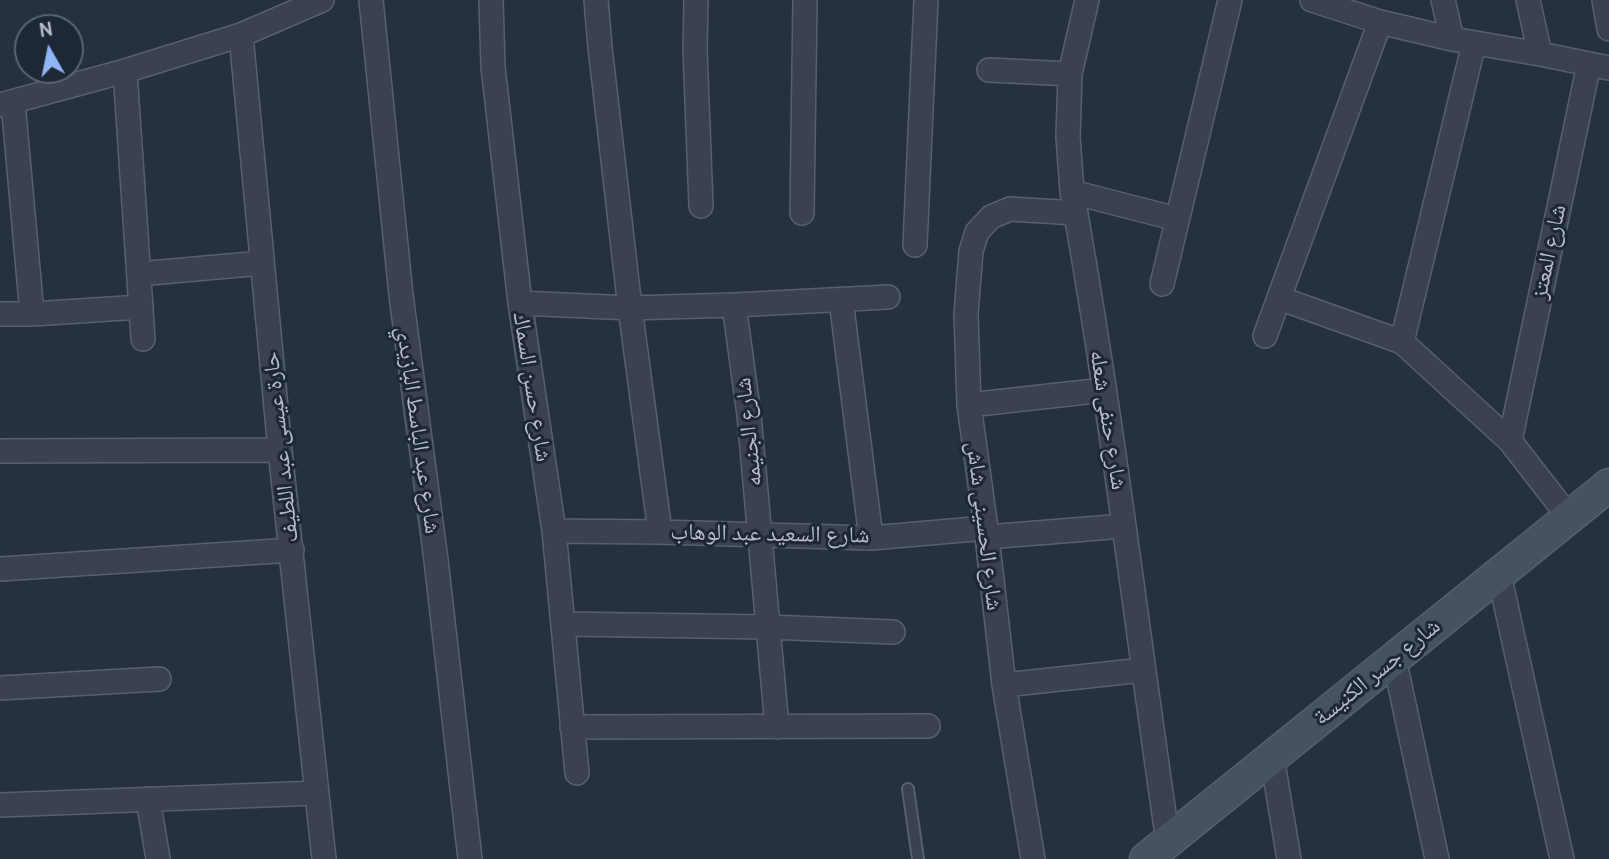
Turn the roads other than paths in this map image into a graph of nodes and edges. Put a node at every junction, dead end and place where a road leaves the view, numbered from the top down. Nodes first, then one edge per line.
1 (371, 0) edge
2 (491, 0) edge
3 (596, 0) edge
4 (696, 0) edge
5 (805, 0) edge
6 (926, 0) edge
7 (1087, 0) edge
8 (1230, 0) edge
9 (1443, 0) edge
10 (1528, 0) edge
11 (1604, 0) edge
12 (1319, 1) edge
13 (313, 2) edge
14 (1380, 22) junction
15 (1609, 29) edge
16 (241, 36) junction
17 (1463, 41) junction
18 (1541, 54) junction
19 (1599, 66) edge
20 (989, 70) dead end
21 (125, 71) junction
22 (1070, 74) junction
23 (6, 104) edge
24 (1074, 202) junction
25 (701, 206) dead end
26 (802, 213) dead end
27 (1177, 219) junction
28 (915, 245) dead end
29 (262, 263) junction
30 (138, 274) junction
31 (1162, 284) dead end
32 (888, 297) dead end
33 (1279, 298) junction
34 (841, 300) junction
35 (520, 303) junction
36 (734, 305) junction
37 (141, 307) junction
38 (630, 308) junction
39 (0, 314) edge
40 (32, 314) junction
41 (1265, 336) dead end
42 (143, 339) dead end
43 (1402, 342) junction
44 (1104, 390) junction
45 (969, 405) junction
46 (1510, 441) junction
47 (280, 450) junction
48 (0, 451) edge
49 (1609, 485) edge
50 (1569, 517) junction
51 (1124, 526) junction
52 (554, 531) junction
53 (660, 532) junction
54 (986, 532) junction
55 (760, 535) junction
56 (871, 538) junction
57 (292, 550) junction
58 (0, 569) edge
59 (1499, 573) junction
60 (563, 624) junction
61 (768, 627) junction
62 (892, 632) dead end
63 (1394, 658) junction
64 (1143, 670) junction
65 (159, 679) dead end
66 (1004, 685) junction
67 (0, 688) edge
68 (928, 726) dead end
69 (572, 727) junction
70 (777, 727) junction
71 (1272, 757) junction
72 (577, 773) dead end
73 (908, 789) dead end
74 (317, 793) junction
75 (148, 799) junction
76 (0, 805) edge
77 (1157, 850) edge
78 (158, 859) edge
79 (324, 859) edge
80 (470, 859) edge
81 (918, 859) edge
82 (1034, 859) edge
83 (1289, 859) edge
84 (1437, 859) edge
85 (1562, 859) edge

1 - 80 street, شارع عبد الباسط البازيدي
2 - 35 street, شارع حسن السماك
3 - 38 street
4 - 25 street
5 - 26 street
6 - 28 street
7 - 22 street, شارع حنفى شعله
8 - 27 street
9 - 17 street
10 - 18 street
11 - 15 street
12 - 14 street
13 - 16 street
14 - 17 street
14 - 33 street
16 - 21 street
16 - 29 street, حارة عيسى عبد اللطيف
17 - 18 street
17 - 43 street
18 - 19 street
19 - 46 street, شارع المعتز
20 - 22 street
21 - 23 street
21 - 30 street
22 - 24 street, شارع حنفى شعله
23 - 40 street
24 - 27 street
24 - 44 street, شارع حنفى شعله
24 - 45 street, شارع الحسينى شاش
27 - 31 street
29 - 30 street
29 - 47 street, حارة عيسى عبد اللطيف
30 - 37 street
32 - 34 street
33 - 41 street
33 - 43 street
34 - 36 street
34 - 56 street
35 - 38 street
35 - 52 street, شارع حسن السماك
36 - 38 street
36 - 55 street, شارع الجنيمه
37 - 40 street
37 - 42 street
38 - 53 street
39 - 40 street
43 - 46 street
44 - 45 street
44 - 51 street, شارع حنفى شعله
45 - 54 street, شارع الحسينى شاش
46 - 50 street
47 - 48 street
47 - 57 street, حارة عيسى عبد اللطيف
49 - 50 main road, شارع جسر الكنيسة
50 - 59 main road, شارع جسر الكنيسة
51 - 54 street, شارع السعيد عبد الوهاب
51 - 64 street, شارع حنفى شعله
52 - 53 street, شارع السعيد عبد الوهاب
52 - 60 street, شارع حسن السماك
53 - 55 street, شارع السعيد عبد الوهاب
54 - 56 street, شارع السعيد عبد الوهاب
54 - 66 street, شارع الحسينى شاش
55 - 56 street, شارع السعيد عبد الوهاب
55 - 61 street, شارع الجنيمه
57 - 58 street
57 - 74 street, حارة عيسى عبد اللطيف
59 - 63 main road, شارع جسر الكنيسة
59 - 85 street
60 - 61 street
60 - 69 street, شارع حسن السماك
61 - 62 street
61 - 70 street, شارع الجنيمه
63 - 71 main road, شارع جسر الكنيسة
63 - 84 street
64 - 66 street
64 - 77 street, شارع حنفى شعله
65 - 67 street
66 - 82 street, شارع الحسينى شاش
68 - 70 street
69 - 70 street
69 - 72 street, شارع حسن السماك
71 - 77 main road, شارع جسر الكنيسة
71 - 83 street
73 - 81 lane
74 - 75 street
74 - 79 street, حارة عيسى عبد اللطيف
75 - 76 street
75 - 78 street

